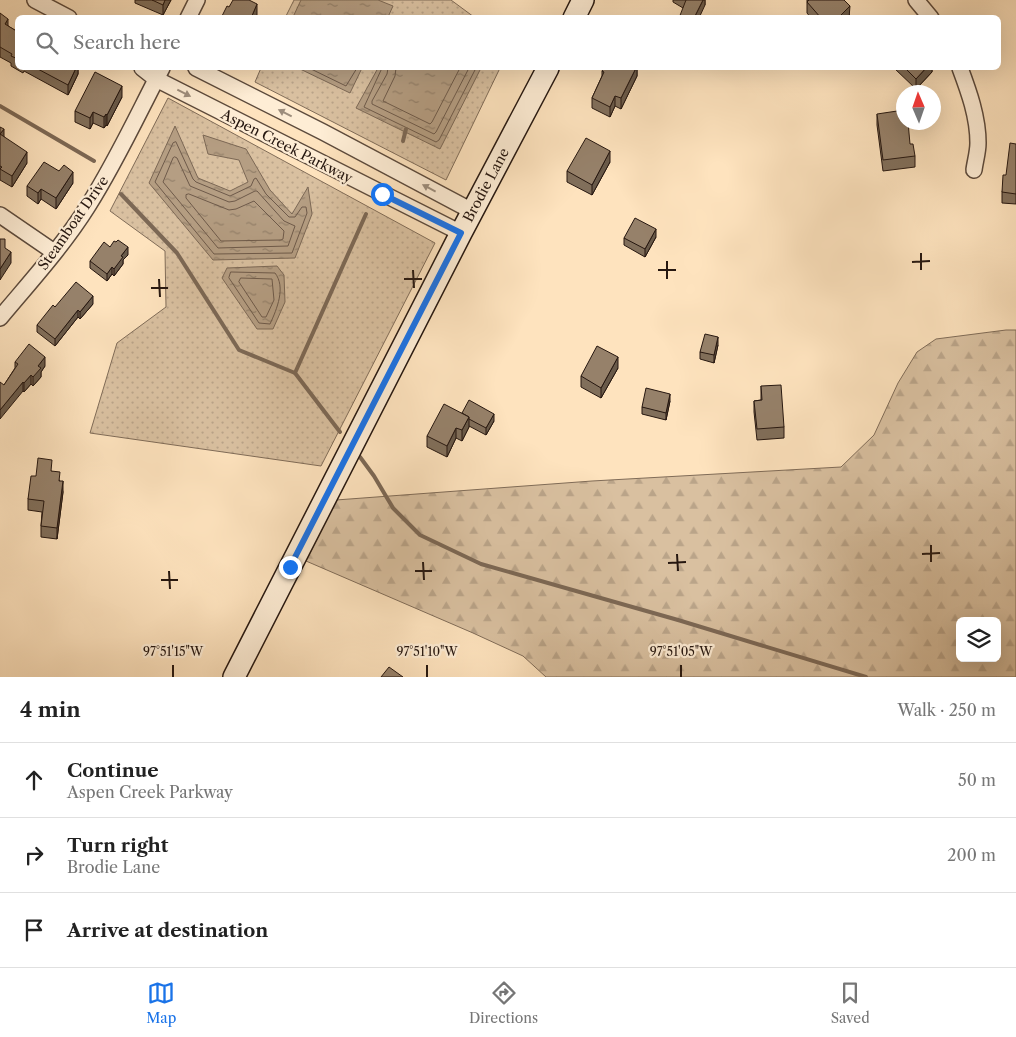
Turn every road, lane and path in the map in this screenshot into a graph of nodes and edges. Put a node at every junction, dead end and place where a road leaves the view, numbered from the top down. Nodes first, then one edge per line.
1 (35, 0) edge
2 (197, 0) edge
3 (583, 0) edge
4 (916, 0) edge
5 (63, 15) edge
6 (190, 15) edge
7 (576, 15) edge
8 (928, 15) edge
9 (200, 70) edge
10 (547, 70) edge
11 (961, 70) edge
12 (159, 73) edge
13 (974, 170) dead end
14 (472, 211) junction
15 (0, 215) edge
16 (461, 233) junction
17 (54, 252) junction
18 (0, 318) edge
19 (240, 675) edge

1 - 5 street
2 - 6 street
3 - 7 main road
4 - 8 street
14 -> 9 street, Aspen Creek Parkway
10 - 14 main road, Brodie Lane
11 - 13 street
12 -> 16 street, Aspen Creek Parkway
12 - 17 street, Steamboat Drive
14 - 16 main road, Brodie Lane
15 - 17 street
16 - 19 main road, Brodie Lane
17 - 18 street, Steamboat Drive

